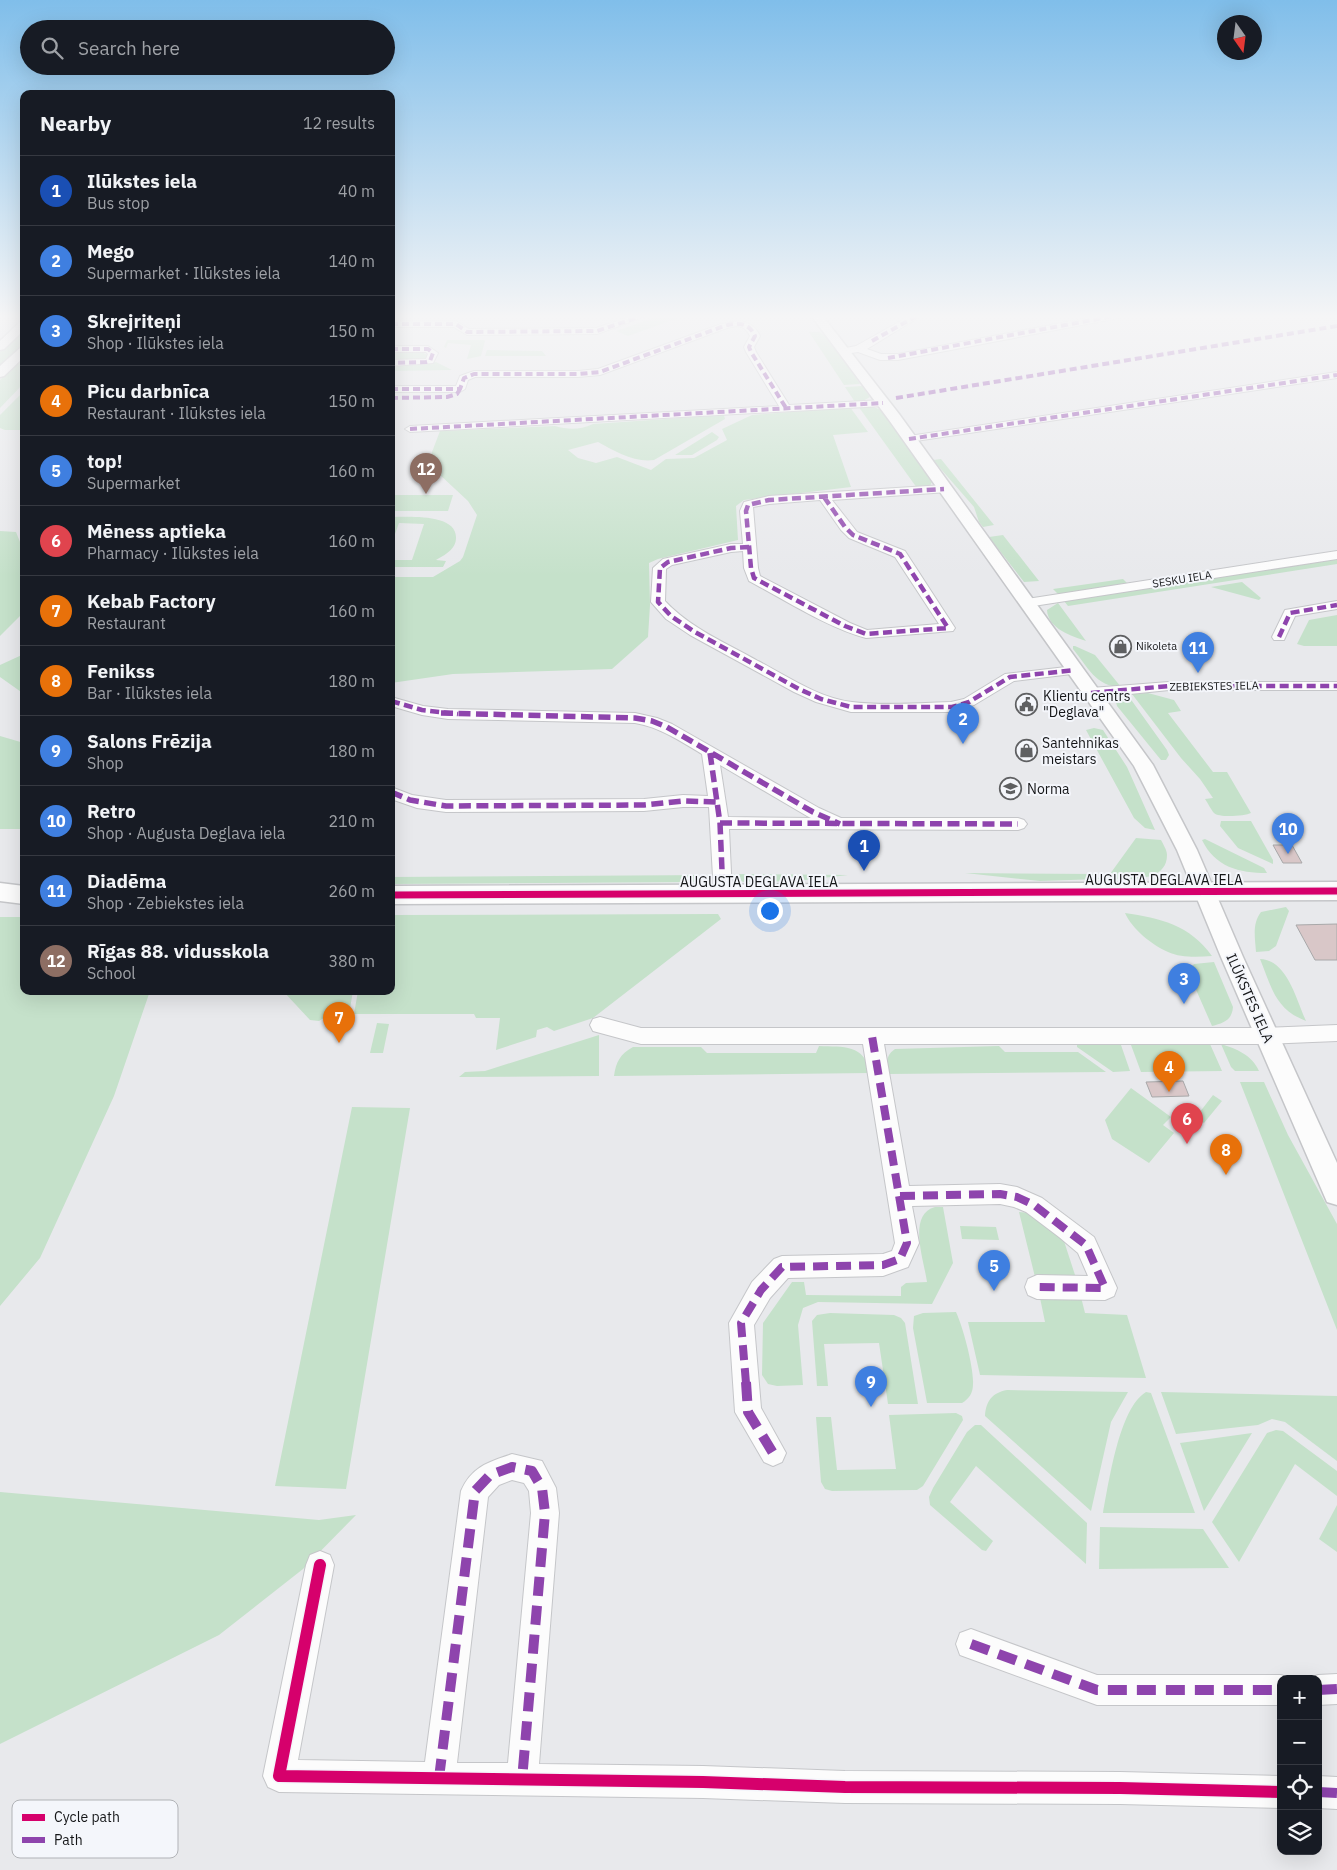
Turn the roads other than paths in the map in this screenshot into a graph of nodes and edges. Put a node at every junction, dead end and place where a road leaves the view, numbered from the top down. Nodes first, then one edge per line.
1 (782, 401) edge
2 (1161, 401) edge
3 (883, 403) joint
4 (786, 408) junction
5 (410, 429) dead end
6 (909, 439) junction
7 (944, 489) junction
8 (824, 497) junction
9 (749, 547) junction
10 (1337, 555) edge
11 (1027, 602) junction
12 (1337, 605) edge
13 (1279, 637) dead end
14 (1075, 670) junction
15 (1337, 686) edge
16 (1091, 693) junction
17 (395, 703) edge
18 (710, 753) junction
19 (395, 795) edge
20 (717, 802) junction
21 (720, 823) junction
22 (840, 824) junction
23 (1018, 824) dead end
24 (1337, 891) edge
25 (0, 892) edge
26 (1204, 892) junction
27 (20, 894) edge
28 (723, 894) junction
29 (395, 896) edge
30 (20, 900) edge
31 (0, 902) edge
32 (600, 1025) dead end
33 (1337, 1033) edge
34 (872, 1036) junction
35 (1266, 1036) junction
36 (1337, 1193) edge
37 (900, 1196) junction
38 (1037, 1286) dead end
39 (773, 1454) dead end
40 (320, 1565) dead end
41 (971, 1644) dead end
42 (1337, 1689) edge
43 (1277, 1690) edge
44 (1322, 1690) edge
45 (439, 1778) junction
46 (522, 1780) junction
47 (1277, 1792) edge
48 (1322, 1792) edge
49 (1337, 1793) edge

1 - 4 street
2 - 6 street
3 - 4 street
3 - 6 street, ILŪKSTES IELA
4 - 5 street
6 - 7 street, ILŪKSTES IELA
7 - 8 street
7 - 11 street, ILŪKSTES IELA
8 - 9 street
8 - 9 street
9 - 14 street
10 - 11 street, SESKU IELA
11 - 14 street, ILŪKSTES IELA
12 - 13 street
14 - 16 street, ILŪKSTES IELA
15 - 16 street, ZEBIEKSTES IELA
16 - 26 street, ILŪKSTES IELA
17 - 18 street
18 - 20 street
18 - 22 street
19 - 20 street
20 - 21 street
21 - 22 street
21 - 28 street
22 - 23 street
24 - 26 main road, AUGUSTA DEGLAVA IELA
25 - 27 main road
26 - 28 main road, AUGUSTA DEGLAVA IELA
26 - 35 street, ILŪKSTES IELA
28 - 29 main road, AUGUSTA DEGLAVA IELA
30 - 31 main road
32 - 34 street
33 - 35 street
34 - 35 street
34 - 37 street
35 - 36 street, ILŪKSTES IELA
37 - 38 street
37 - 39 street
40 - 45 street
41 - 43 street
42 - 44 street
45 - 46 street
45 - 46 street
46 - 47 street
48 - 49 street

